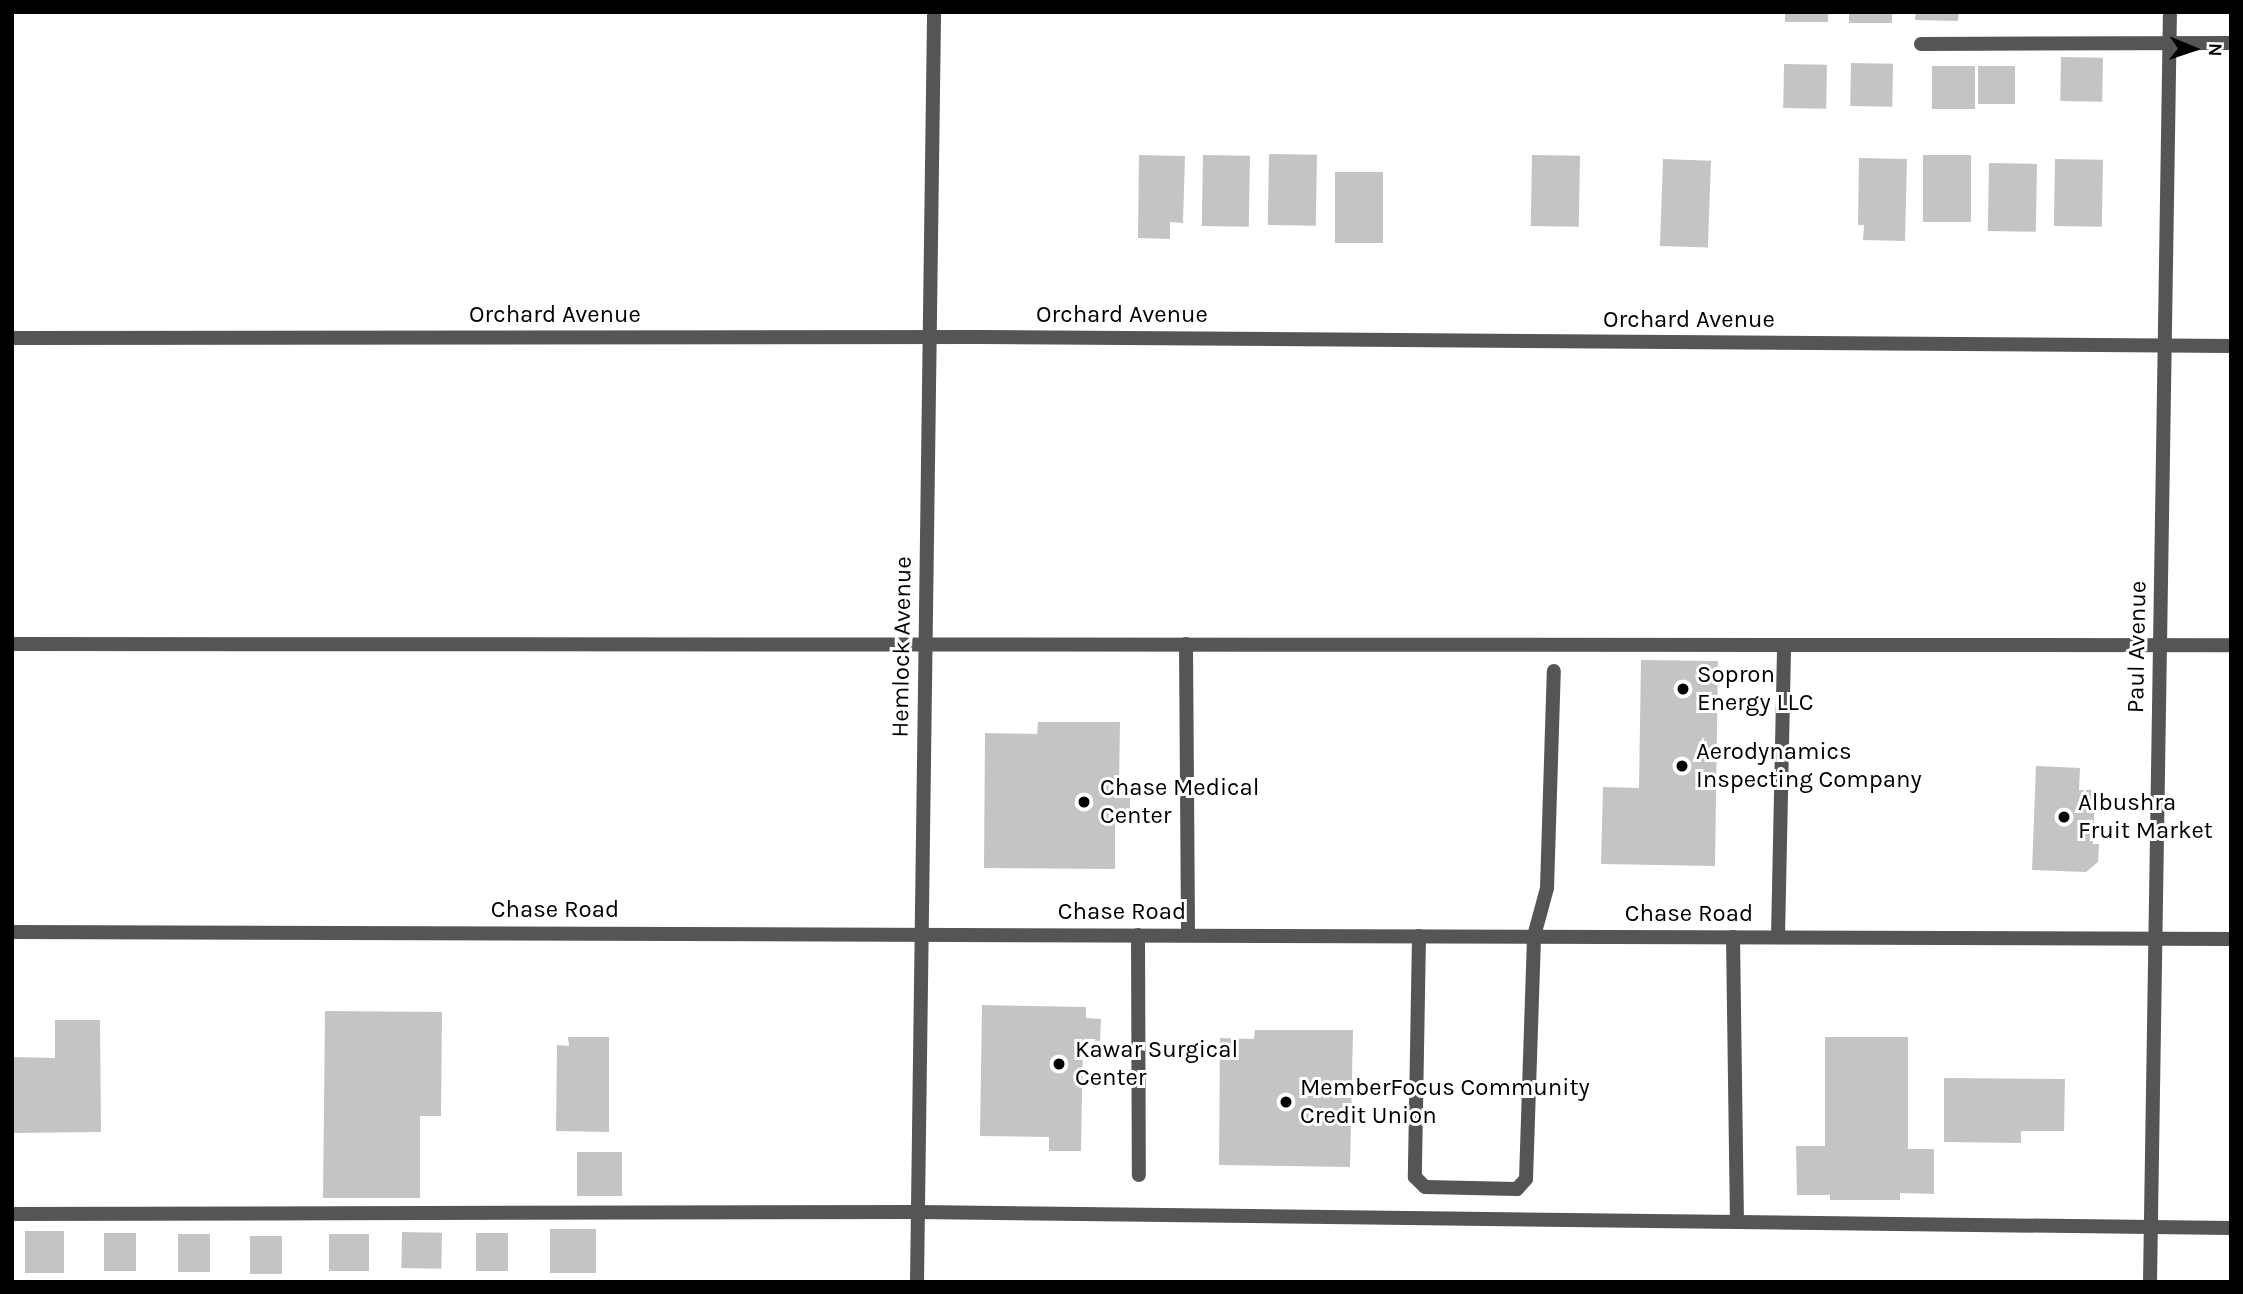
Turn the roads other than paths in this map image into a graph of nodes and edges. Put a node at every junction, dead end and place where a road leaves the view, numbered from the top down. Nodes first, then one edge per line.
1 (934, 12) edge
2 (2170, 12) edge
3 (2170, 43) junction
4 (2231, 43) edge
5 (1922, 44) dead end
6 (929, 337) junction
7 (12, 338) edge
8 (2164, 346) junction
9 (2231, 346) edge
10 (12, 644) edge
11 (925, 644) junction
12 (1186, 644) junction
13 (1784, 645) junction
14 (2160, 645) junction
15 (2231, 645) edge
16 (1554, 671) dead end
17 (12, 932) edge
18 (920, 934) junction
19 (1138, 935) junction
20 (1188, 935) junction
21 (1419, 936) junction
22 (1534, 936) junction
23 (1733, 937) junction
24 (1778, 937) junction
25 (2155, 939) junction
26 (2231, 939) edge
27 (1139, 1175) dead end
28 (918, 1212) junction
29 (12, 1214) edge
30 (1737, 1222) junction
31 (2151, 1227) junction
32 (2231, 1228) edge
33 (917, 1282) edge
34 (2150, 1282) edge

1 - 6 street, Hemlock Avenue
2 - 3 street, Paul Avenue
3 - 4 street
3 - 5 street
3 - 8 street, Paul Avenue
6 - 7 street, Orchard Avenue
6 - 8 street, Orchard Avenue
6 - 11 street, Hemlock Avenue
8 - 9 street, Orchard Avenue
8 - 14 street, Paul Avenue
10 - 11 street
11 - 12 street
11 - 18 street, Hemlock Avenue
12 - 13 street
12 - 20 street
13 - 14 street
13 - 24 street
14 - 15 street
14 - 25 street, Paul Avenue
16 - 22 street
17 - 18 street, Chase Road
18 - 19 street, Chase Road
18 - 28 street, Hemlock Avenue
19 - 20 street, Chase Road
19 - 27 street
20 - 21 street, Chase Road
21 - 22 street, Chase Road
21 - 22 street
22 - 23 street, Chase Road
23 - 24 street, Chase Road
23 - 30 street
24 - 25 street, Chase Road
25 - 26 street, Chase Road
25 - 31 street, Paul Avenue
28 - 29 street
28 - 30 street
28 - 33 street, Hemlock Avenue
30 - 31 street
31 - 32 street
31 - 34 street, Paul Avenue

